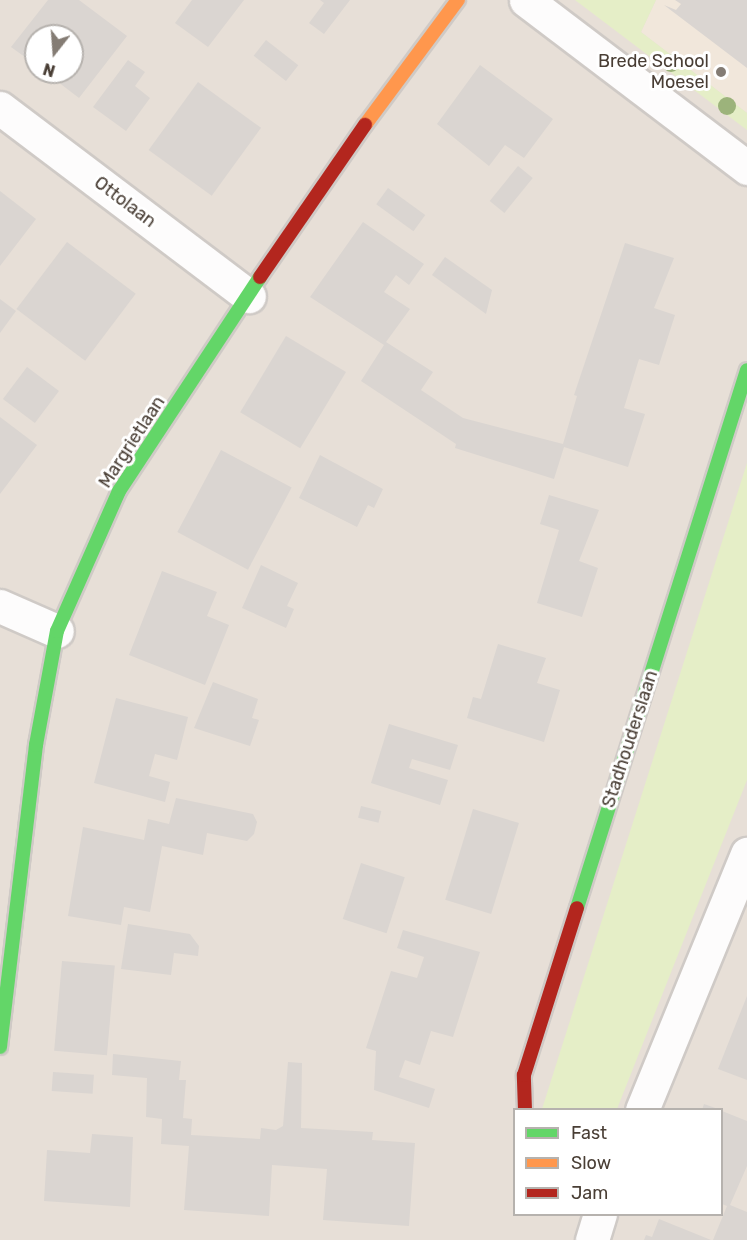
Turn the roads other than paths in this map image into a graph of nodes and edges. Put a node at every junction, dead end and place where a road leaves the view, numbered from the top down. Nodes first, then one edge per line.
1 (458, 0) edge
2 (526, 0) edge
3 (0, 108) edge
4 (747, 168) edge
5 (249, 296) junction
6 (747, 370) edge
7 (0, 606) edge
8 (57, 631) junction
9 (747, 854) edge
10 (739, 900) edge
11 (0, 1047) edge
12 (525, 1108) edge
13 (643, 1108) edge
14 (600, 1216) edge
15 (592, 1240) edge

1 - 5 street, Margrietlaan
2 - 4 street
3 - 5 street, Ottolaan
5 - 8 street, Margrietlaan
6 - 12 street, Stadhouderslaan
7 - 8 street
8 - 11 street, Margrietlaan
9 - 10 street
10 - 13 street
14 - 15 street

